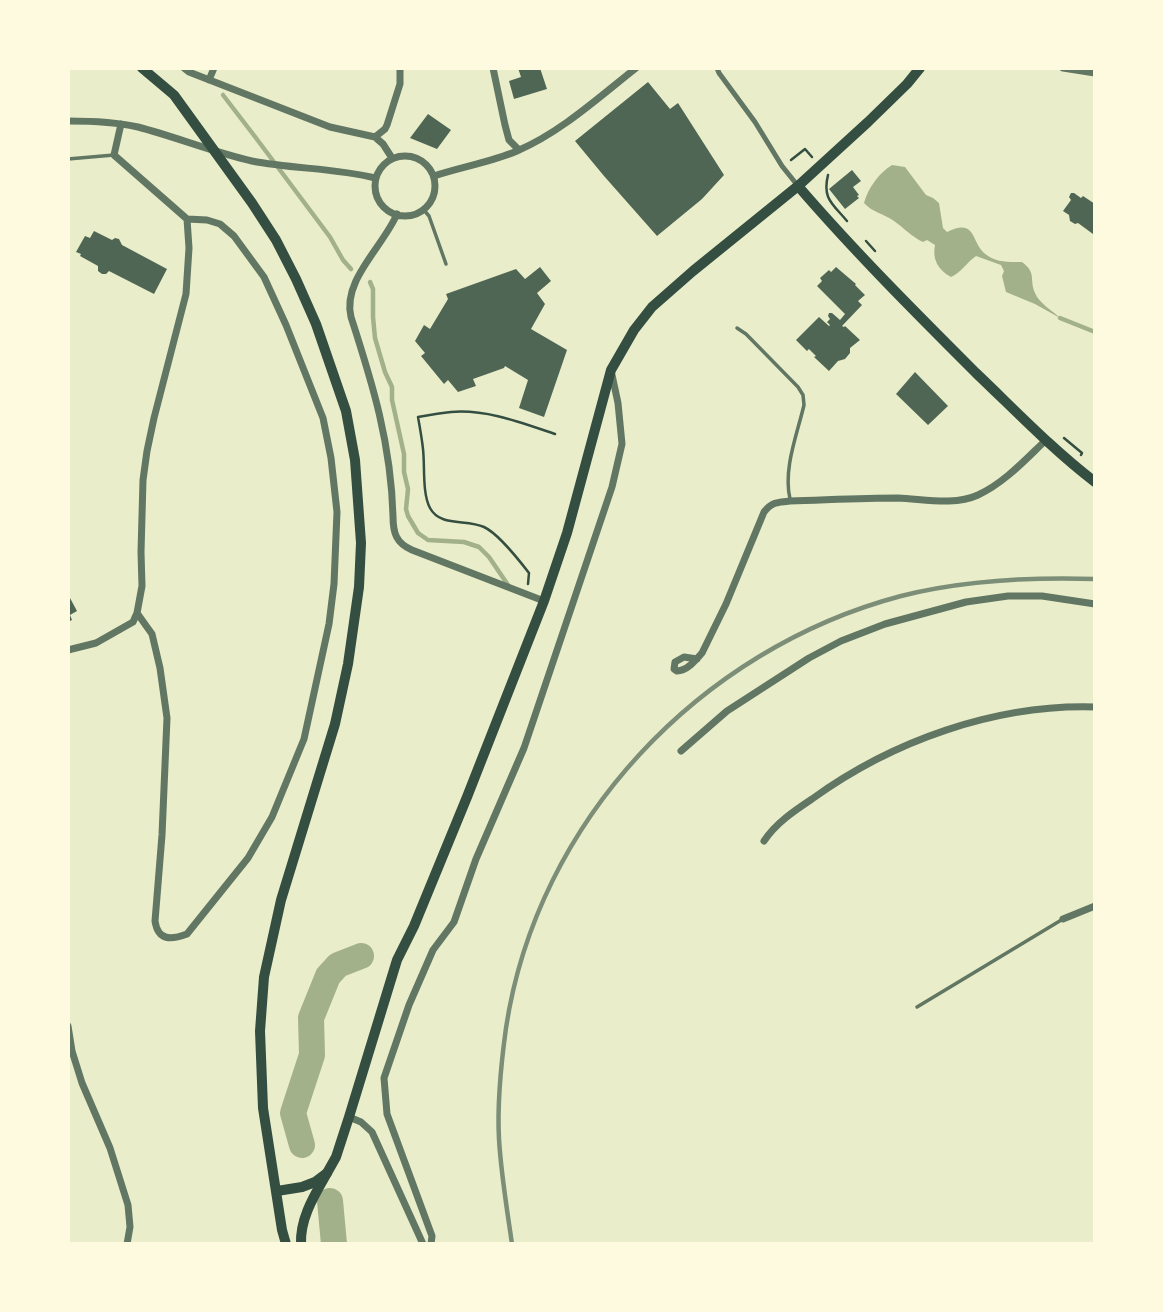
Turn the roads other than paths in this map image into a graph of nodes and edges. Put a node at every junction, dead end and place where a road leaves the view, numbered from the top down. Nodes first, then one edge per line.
1 (142, 68) edge
2 (214, 68) edge
3 (400, 68) edge
4 (493, 68) edge
5 (636, 68) edge
6 (718, 68) edge
7 (920, 68) edge
8 (1063, 68) edge
9 (186, 70) edge
10 (1095, 73) edge
11 (209, 80) junction
12 (196, 83) dead end
13 (68, 121) edge
14 (121, 124) junction
15 (375, 137) junction
16 (519, 150) junction
17 (114, 155) junction
18 (392, 158) junction
19 (68, 159) edge
20 (434, 176) junction
21 (375, 178) junction
22 (797, 186) junction
23 (423, 209) junction
24 (397, 214) junction
25 (187, 219) junction
26 (446, 264) dead end
27 (737, 328) dead end
28 (611, 370) junction
29 (1045, 440) junction
30 (1095, 482) edge
31 (790, 501) junction
32 (544, 601) junction
33 (1095, 604) edge
34 (137, 613) junction
35 (68, 650) edge
36 (697, 659) dead end
37 (1095, 707) edge
38 (681, 751) dead end
39 (764, 841) dead end
40 (1095, 906) edge
41 (1063, 919) joint
42 (917, 1007) dead end
43 (68, 1026) edge
44 (349, 1117) junction
45 (327, 1173) junction
46 (277, 1191) junction
47 (127, 1244) edge
48 (286, 1244) edge
49 (301, 1244) edge
50 (423, 1244) edge
51 (431, 1244) edge

1 - 46 main road
2 - 11 street
3 - 15 street
4 - 16 street
5 - 16 street
6 - 22 street
7 - 22 main road
8 - 10 street
9 - 11 street
9 - 12 street
11 - 15 street
13 - 14 street
14 - 17 street
14 - 21 street
15 - 18 street
16 - 20 street
17 - 19 lane
17 - 25 street
18 - 20 street
18 - 21 street
20 - 23 street
21 - 24 street
22 - 28 main road
22 - 29 main road
23 - 24 street
23 - 26 lane
24 - 32 street
25 - 34 street
25 - 34 street
27 - 31 lane
28 - 32 main road
28 - 51 street
29 - 30 main road
29 - 31 street
31 - 36 street
32 - 44 main road
33 - 38 street
34 - 35 street
37 - 39 street
40 - 41 street
41 - 42 lane
43 - 47 street
44 - 45 main road
44 - 50 street
45 - 46 main road
45 - 49 main road
46 - 48 main road

